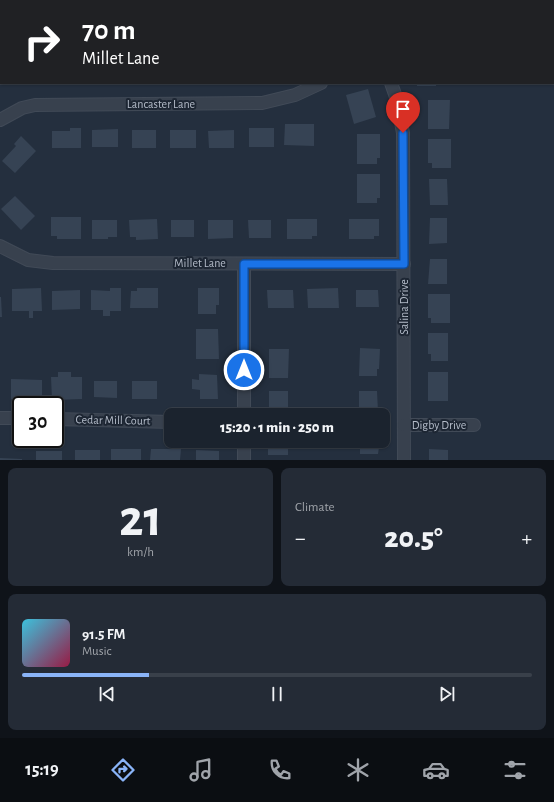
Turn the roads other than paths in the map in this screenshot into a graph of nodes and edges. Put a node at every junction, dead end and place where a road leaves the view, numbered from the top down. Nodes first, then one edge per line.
1 (318, 84) edge
2 (390, 84) edge
3 (0, 120) edge
4 (0, 246) edge
5 (244, 264) junction
6 (404, 264) junction
7 (244, 408) edge
8 (0, 418) edge
9 (12, 418) edge
10 (64, 419) edge
11 (164, 422) edge
12 (404, 425) junction
13 (474, 425) dead end
14 (244, 448) edge
15 (244, 460) edge
16 (404, 460) edge

1 - 3 street, Lancaster Lane
2 - 6 street, Salina Drive
4 - 5 street, Millet Lane
5 - 6 street, Millet Lane
5 - 7 street
6 - 12 street, Salina Drive
8 - 9 street
10 - 11 street, Cedar Mill Court
12 - 13 street, Digby Drive
12 - 16 street, Salina Drive
14 - 15 street

